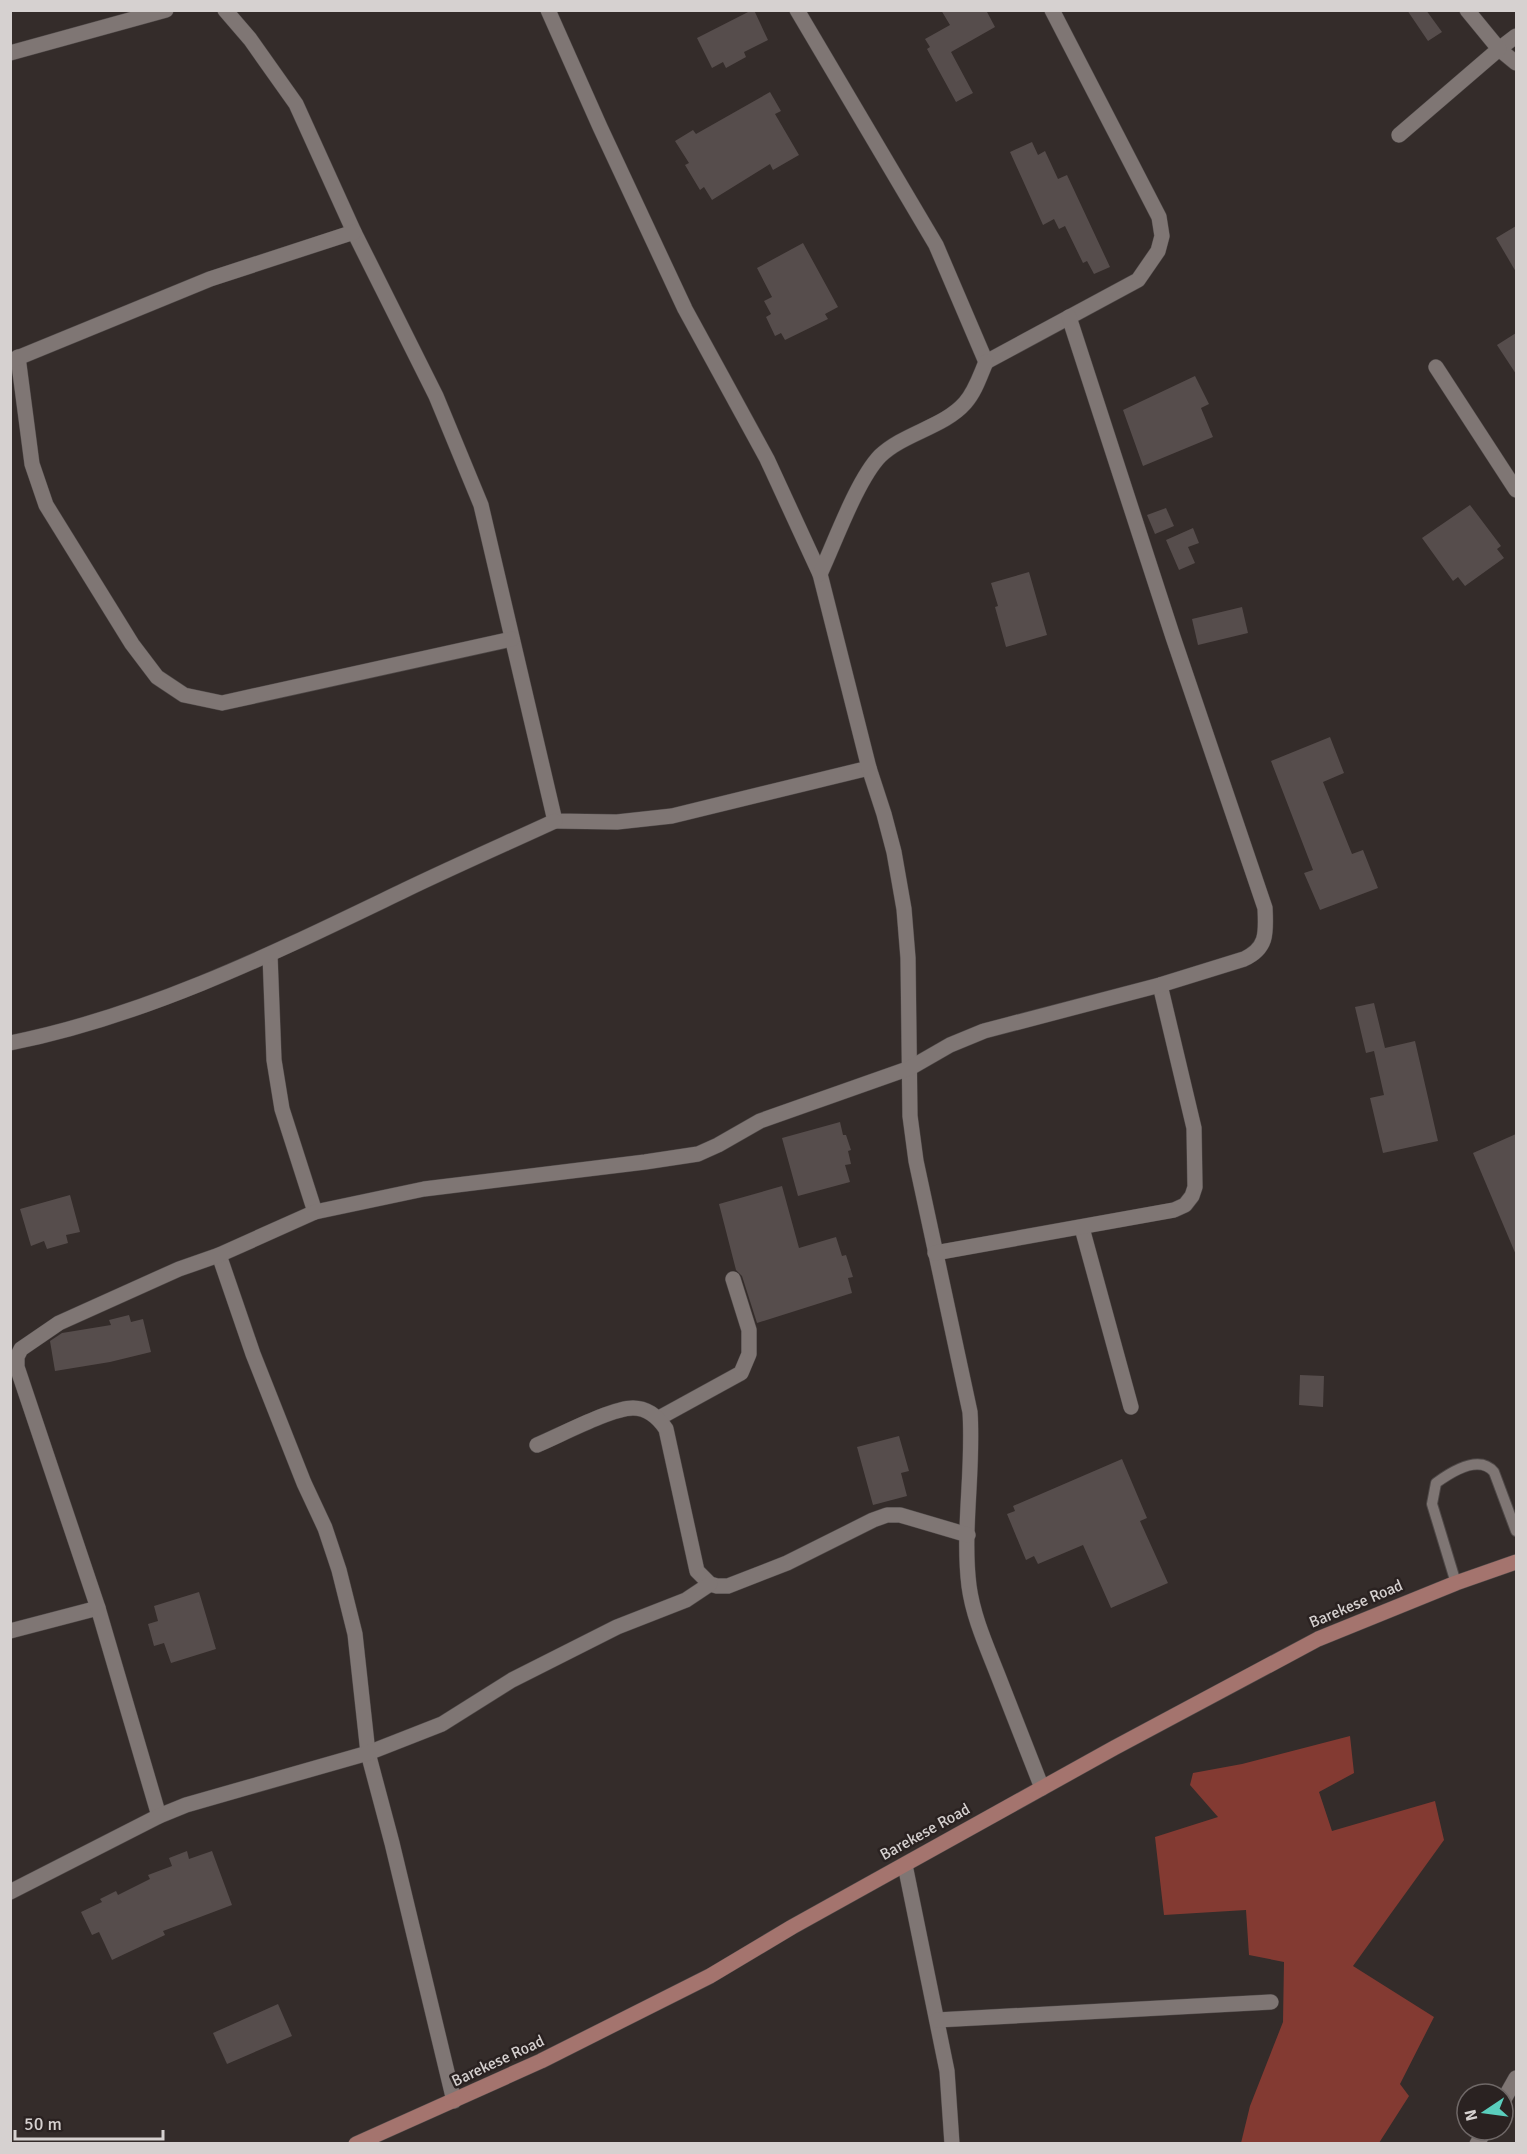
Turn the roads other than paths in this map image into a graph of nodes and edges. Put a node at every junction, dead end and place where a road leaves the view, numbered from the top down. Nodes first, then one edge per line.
1 (166, 10) edge
2 (225, 10) edge
3 (548, 10) edge
4 (797, 10) edge
5 (1052, 10) edge
6 (1467, 10) edge
7 (1516, 36) edge
8 (1499, 49) junction
9 (10, 53) edge
10 (1516, 63) edge
11 (1399, 135) dead end
12 (354, 232) junction
13 (1069, 317) junction
14 (14, 359) edge
15 (986, 363) junction
16 (1436, 367) dead end
17 (1516, 490) edge
18 (820, 574) junction
19 (512, 639) junction
20 (869, 768) junction
21 (555, 821) junction
22 (270, 955) junction
23 (1160, 985) junction
24 (10, 1043) edge
25 (910, 1068) junction
26 (315, 1212) junction
27 (1082, 1228) junction
28 (935, 1253) junction
29 (219, 1255) junction
30 (734, 1279) dead end
31 (1131, 1407) dead end
32 (659, 1418) junction
33 (537, 1445) dead end
34 (1516, 1531) edge
35 (968, 1535) junction
36 (1516, 1562) edge
37 (1456, 1582) junction
38 (710, 1584) junction
39 (98, 1608) junction
40 (10, 1631) edge
41 (368, 1753) junction
42 (1042, 1788) junction
43 (159, 1816) junction
44 (905, 1864) junction
45 (10, 1892) edge
46 (1271, 2002) dead end
47 (937, 2020) junction
48 (454, 2102) junction
49 (356, 2144) edge
50 (952, 2144) edge

1 - 9 street
2 - 12 street
3 - 18 street
4 - 15 street
5 - 13 street
6 - 8 street
7 - 8 street
8 - 10 street
8 - 11 street
12 - 14 street
12 - 19 street
13 - 15 street
13 - 23 street
14 - 19 street
15 - 18 street
16 - 17 street
18 - 20 street
19 - 21 street
20 - 21 street
20 - 25 street
21 - 22 street
22 - 24 street
22 - 26 street
23 - 25 street
23 - 27 street
25 - 26 street
25 - 28 street
26 - 29 street
27 - 28 street
27 - 31 street
28 - 35 street
29 - 39 street
29 - 41 street
30 - 32 street
32 - 33 street
32 - 38 street
34 - 37 lane
35 - 38 street
35 - 42 street
36 - 37 main road, Barekese Road
37 - 42 main road, Barekese Road
38 - 41 street
39 - 40 street
39 - 43 street
41 - 43 street
41 - 48 street
42 - 44 main road, Barekese Road
43 - 45 street
44 - 47 street
44 - 48 main road, Barekese Road
46 - 47 street
47 - 50 street
48 - 49 main road, Barekese Road

